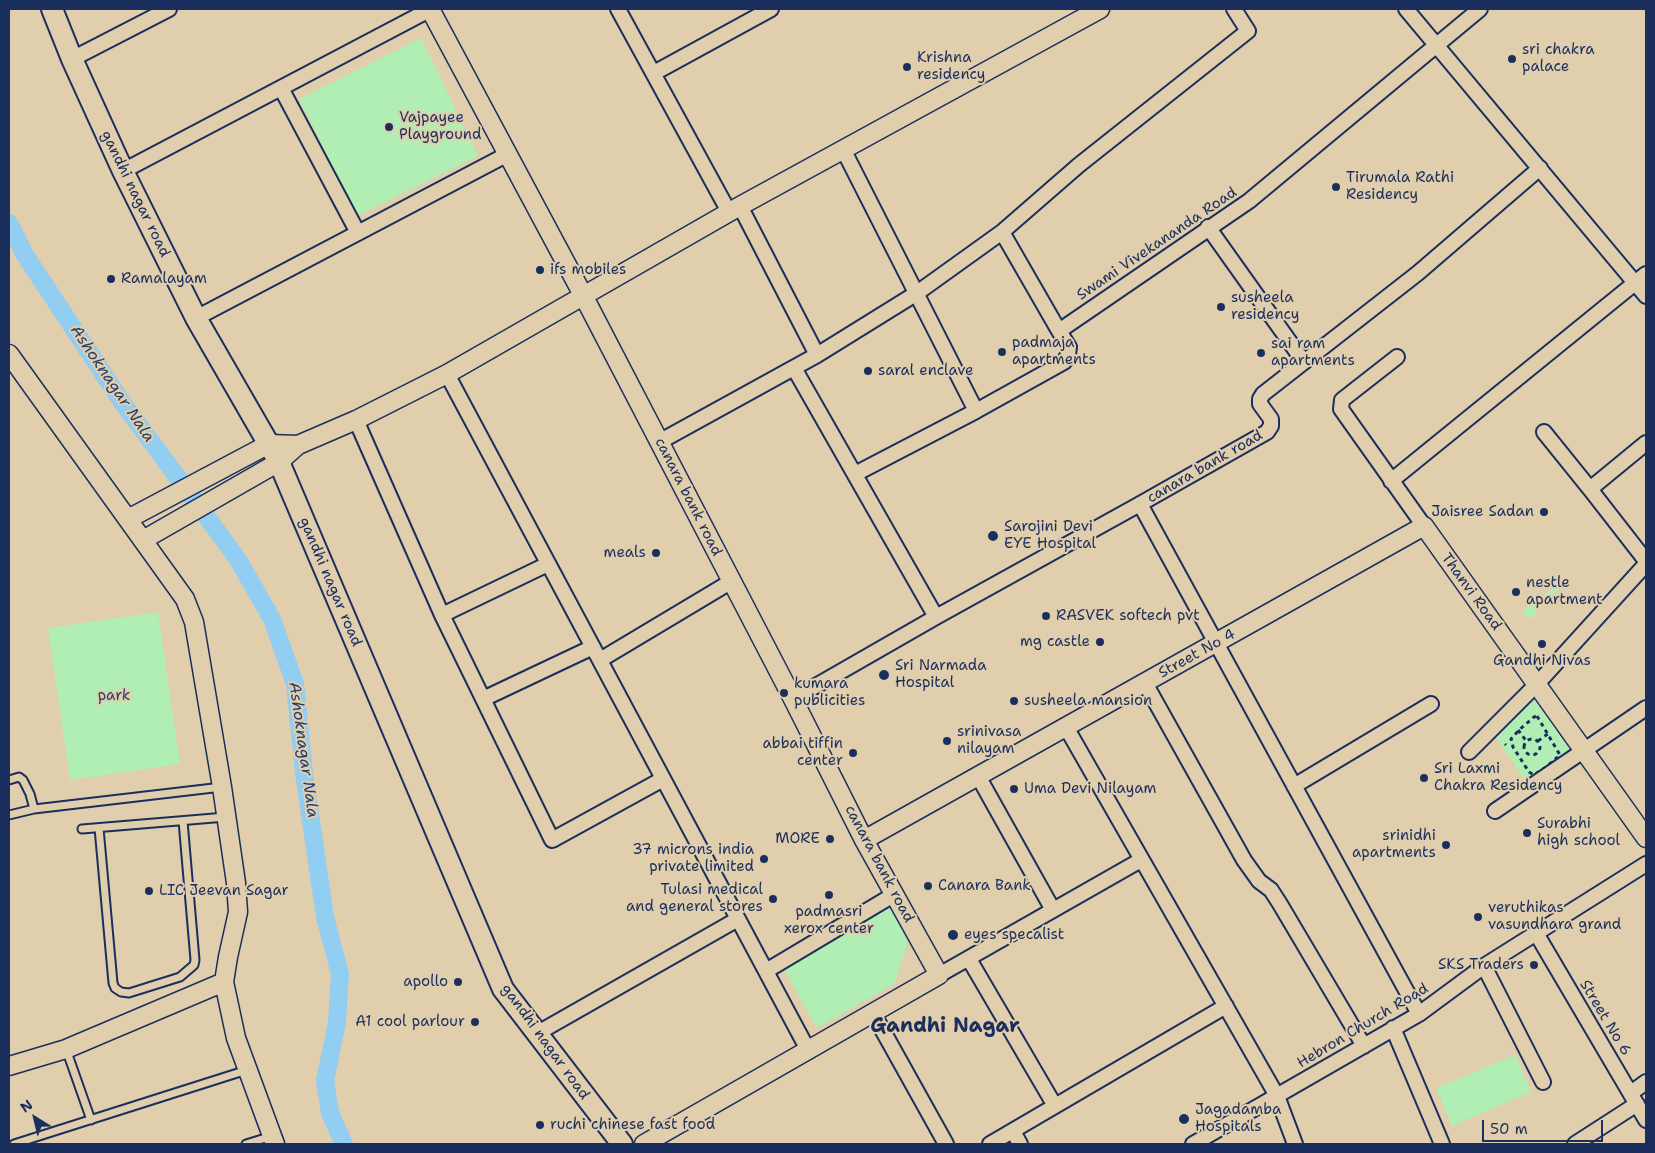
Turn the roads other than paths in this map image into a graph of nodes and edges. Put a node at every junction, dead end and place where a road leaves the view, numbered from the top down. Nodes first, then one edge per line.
1 (52, 9) edge
2 (169, 9) edge
3 (430, 9) edge
4 (618, 9) edge
5 (771, 9) edge
6 (1234, 9) edge
7 (1406, 9) edge
8 (1480, 9) edge
9 (1091, 11) edge
10 (1437, 45) junction
11 (72, 59) junction
12 (654, 73) junction
13 (282, 88) junction
14 (843, 149) junction
15 (508, 154) junction
16 (1540, 168) junction
17 (123, 170) junction
18 (734, 209) junction
19 (1208, 227) junction
20 (1002, 232) junction
21 (358, 233) junction
22 (1641, 278) edge
23 (917, 293) junction
24 (583, 295) junction
25 (1646, 296) edge
26 (196, 318) junction
27 (1059, 330) junction
28 (9, 354) edge
29 (817, 355) junction
30 (1397, 357) dead end
31 (1304, 362) junction
32 (794, 368) junction
33 (447, 374) junction
34 (976, 411) junction
35 (356, 420) junction
36 (1544, 432) dead end
37 (659, 442) junction
38 (1646, 444) edge
39 (298, 445) junction
40 (260, 448) junction
41 (274, 466) junction
42 (855, 474) junction
43 (1391, 481) junction
44 (1590, 489) junction
45 (1140, 504) junction
46 (128, 519) junction
47 (1424, 526) junction
48 (150, 536) junction
49 (1646, 562) edge
50 (548, 564) junction
51 (732, 581) junction
52 (442, 615) junction
53 (936, 617) junction
54 (1216, 643) junction
55 (593, 647) junction
56 (600, 660) junction
57 (1145, 682) junction
58 (1537, 684) junction
59 (483, 699) junction
60 (793, 699) junction
61 (1431, 704) dead end
62 (1646, 708) edge
63 (1066, 727) junction
64 (1584, 750) junction
65 (1469, 752) dead end
66 (978, 776) junction
67 (663, 779) junction
68 (9, 780) edge
69 (1294, 786) junction
70 (222, 787) junction
71 (34, 809) junction
72 (1495, 811) dead end
73 (9, 815) edge
74 (226, 817) junction
75 (183, 821) junction
76 (98, 828) junction
77 (82, 829) dead end
78 (1646, 838) edge
79 (864, 840) junction
80 (1141, 860) junction
81 (1646, 864) edge
82 (895, 894) junction
83 (1053, 910) junction
84 (738, 919) junction
85 (1536, 933) junction
86 (969, 959) junction
87 (1484, 966) junction
88 (766, 971) junction
89 (939, 976) junction
90 (224, 982) junction
91 (1226, 1006) junction
92 (874, 1013) junction
93 (1419, 1014) junction
94 (1393, 1028) junction
95 (536, 1034) junction
96 (1364, 1046) junction
97 (66, 1049) junction
98 (808, 1050) junction
99 (9, 1066) edge
100 (247, 1070) junction
101 (1543, 1082) dead end
102 (1646, 1082) edge
103 (1276, 1096) junction
104 (1634, 1099) junction
105 (1055, 1106) junction
106 (90, 1120) junction
107 (1646, 1120) edge
108 (1013, 1131) junction
109 (274, 1140) edge
110 (14, 1144) edge
111 (246, 1144) edge
112 (622, 1144) edge
113 (644, 1144) edge
114 (946, 1144) edge
115 (990, 1144) edge
116 (1020, 1144) edge
117 (1193, 1144) edge
118 (1295, 1144) edge
119 (1442, 1144) edge
120 (1575, 1144) edge

1 - 11 main road, gandhi nagar road
2 - 11 street
3 - 13 street
3 - 15 street, canara bank road
4 - 12 street
5 - 12 street
6 - 20 street
7 - 10 street
8 - 10 street, Swami Vivekananda Road
9 - 14 street
10 - 16 street
10 - 19 street, Swami Vivekananda Road
11 - 17 main road, gandhi nagar road
12 - 18 street
13 - 17 street
13 - 21 street
14 - 18 street
14 - 23 street
15 - 21 street
15 - 24 street, canara bank road
16 - 22 street
16 - 31 street, canara bank road
17 - 26 main road, gandhi nagar road
18 - 24 street
18 - 29 street
19 - 27 street, Swami Vivekananda Road
19 - 31 street
20 - 23 street
20 - 27 street
21 - 26 street
22 - 25 street
22 - 43 street
23 - 29 street
23 - 34 street
24 - 33 street
24 - 37 street, canara bank road
26 - 40 main road, gandhi nagar road
27 - 34 street
28 - 46 street
29 - 32 street
30 - 43 street, Thanvi Road
31 - 45 street, canara bank road
32 - 37 street
32 - 42 street
33 - 35 street
33 - 50 street
34 - 42 street
35 - 39 street
35 - 52 street
36 - 44 street
37 - 51 street, canara bank road
38 - 44 street
39 - 40 street
39 - 41 street
40 - 41 main road, gandhi nagar road
40 - 46 street
41 - 48 street
41 - 95 main road, gandhi nagar road
42 - 53 street
43 - 47 street, Thanvi Road
44 - 49 street
45 - 53 street, canara bank road
45 - 54 street
46 - 48 street
47 - 54 street, Street No 4
47 - 58 street, Thanvi Road
48 - 70 street
49 - 58 street
50 - 52 street
50 - 55 street
51 - 56 street
51 - 60 street, canara bank road
52 - 59 street
53 - 60 street, canara bank road
54 - 57 street, Street No 4
54 - 69 street
55 - 56 street
55 - 59 street
56 - 67 street
57 - 63 street, Street No 4
57 - 96 street
58 - 64 street, Thanvi Road
58 - 65 street
59 - 67 street
60 - 79 street, canara bank road
61 - 69 street
62 - 64 street
63 - 66 street, Street No 4
63 - 80 street
64 - 72 street
64 - 78 street, Thanvi Road
66 - 79 street, Street No 4
66 - 83 street
67 - 84 street
68 - 71 lane
69 - 93 street
70 - 71 lane
70 - 74 street
71 - 73 lane
74 - 75 lane
74 - 90 street
75 - 76 lane
75 - 76 lane
76 - 77 lane
79 - 82 street, canara bank road
80 - 83 street
80 - 91 street
81 - 85 street, Hebron Church Road
82 - 88 street
82 - 89 street, canara bank road
83 - 86 street
84 - 88 street
84 - 95 street
85 - 87 street, Hebron Church Road
85 - 104 street, Street No 6
86 - 89 street
86 - 105 street
87 - 93 street, Hebron Church Road
87 - 101 street
88 - 98 street
89 - 92 street
90 - 97 street
90 - 100 street
91 - 103 street
91 - 105 street
92 - 98 street
92 - 114 street
93 - 94 street, Hebron Church Road
94 - 96 street, Hebron Church Road
94 - 119 street
95 - 112 main road, gandhi nagar road
96 - 103 street, Hebron Church Road
97 - 99 street
97 - 106 lane
98 - 113 street
100 - 106 lane
100 - 109 street
102 - 104 street
103 - 117 street, Hebron Church Road
103 - 118 street
104 - 107 street, Street No 6
104 - 120 street
105 - 108 street
106 - 110 lane
108 - 115 street
108 - 116 street
109 - 111 lane

